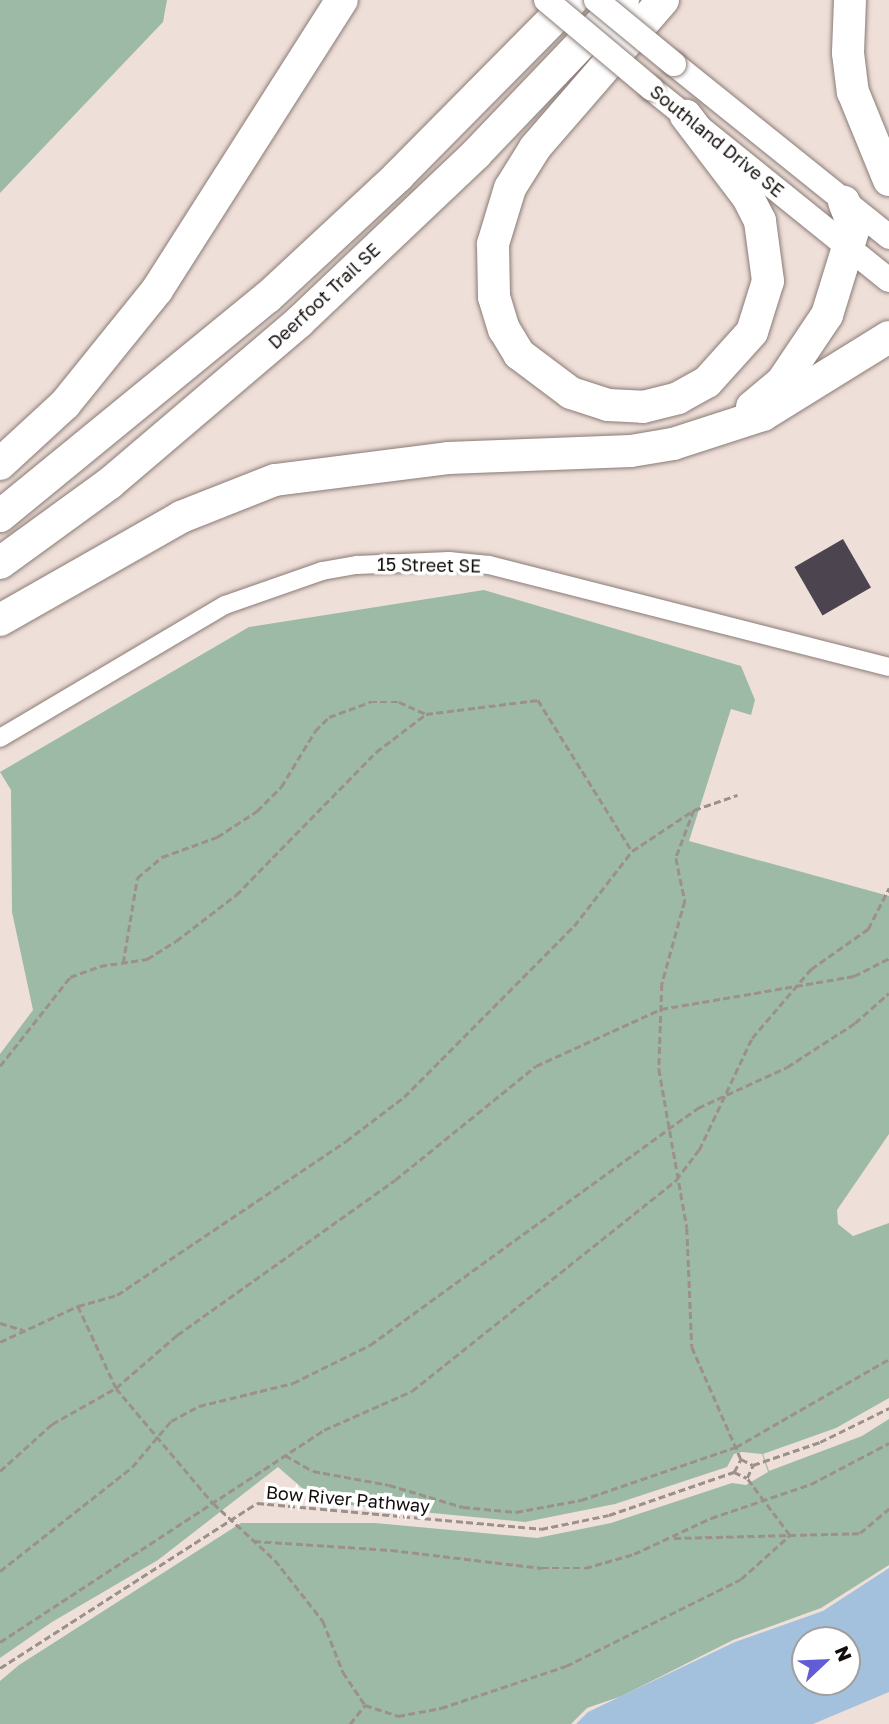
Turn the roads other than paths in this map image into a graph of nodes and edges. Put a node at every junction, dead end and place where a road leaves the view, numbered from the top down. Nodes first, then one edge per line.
1 (313, 0) edge
2 (342, 0) edge
3 (546, 0) edge
4 (572, 0) edge
5 (596, 0) edge
6 (623, 0) edge
7 (663, 0) edge
8 (850, 0) edge
9 (686, 116) junction
10 (261, 129) junction
11 (889, 180) edge
12 (844, 202) junction
13 (889, 237) edge
14 (851, 248) junction
15 (889, 281) edge
16 (889, 337) edge
17 (728, 423) junction
18 (0, 464) edge
19 (0, 516) edge
20 (0, 563) edge
21 (0, 620) edge
22 (889, 667) edge
23 (0, 738) edge

1 - 10 highway
2 - 10 highway
3 - 9 main road, Southland Drive SE, bridge
4 - 19 highway, Deerfoot Trail SE
5 - 12 main road, Southland Drive SE, bridge
6 - 20 highway, Deerfoot Trail SE
7 - 9 highway
8 - 11 highway
9 - 14 main road, Southland Drive SE
10 - 18 highway
12 - 13 main road, Southland Drive SE
12 - 14 highway
14 - 15 main road, Southland Drive SE
14 - 17 highway
16 - 17 highway
17 - 21 highway
22 - 23 street, 15 Street SE

